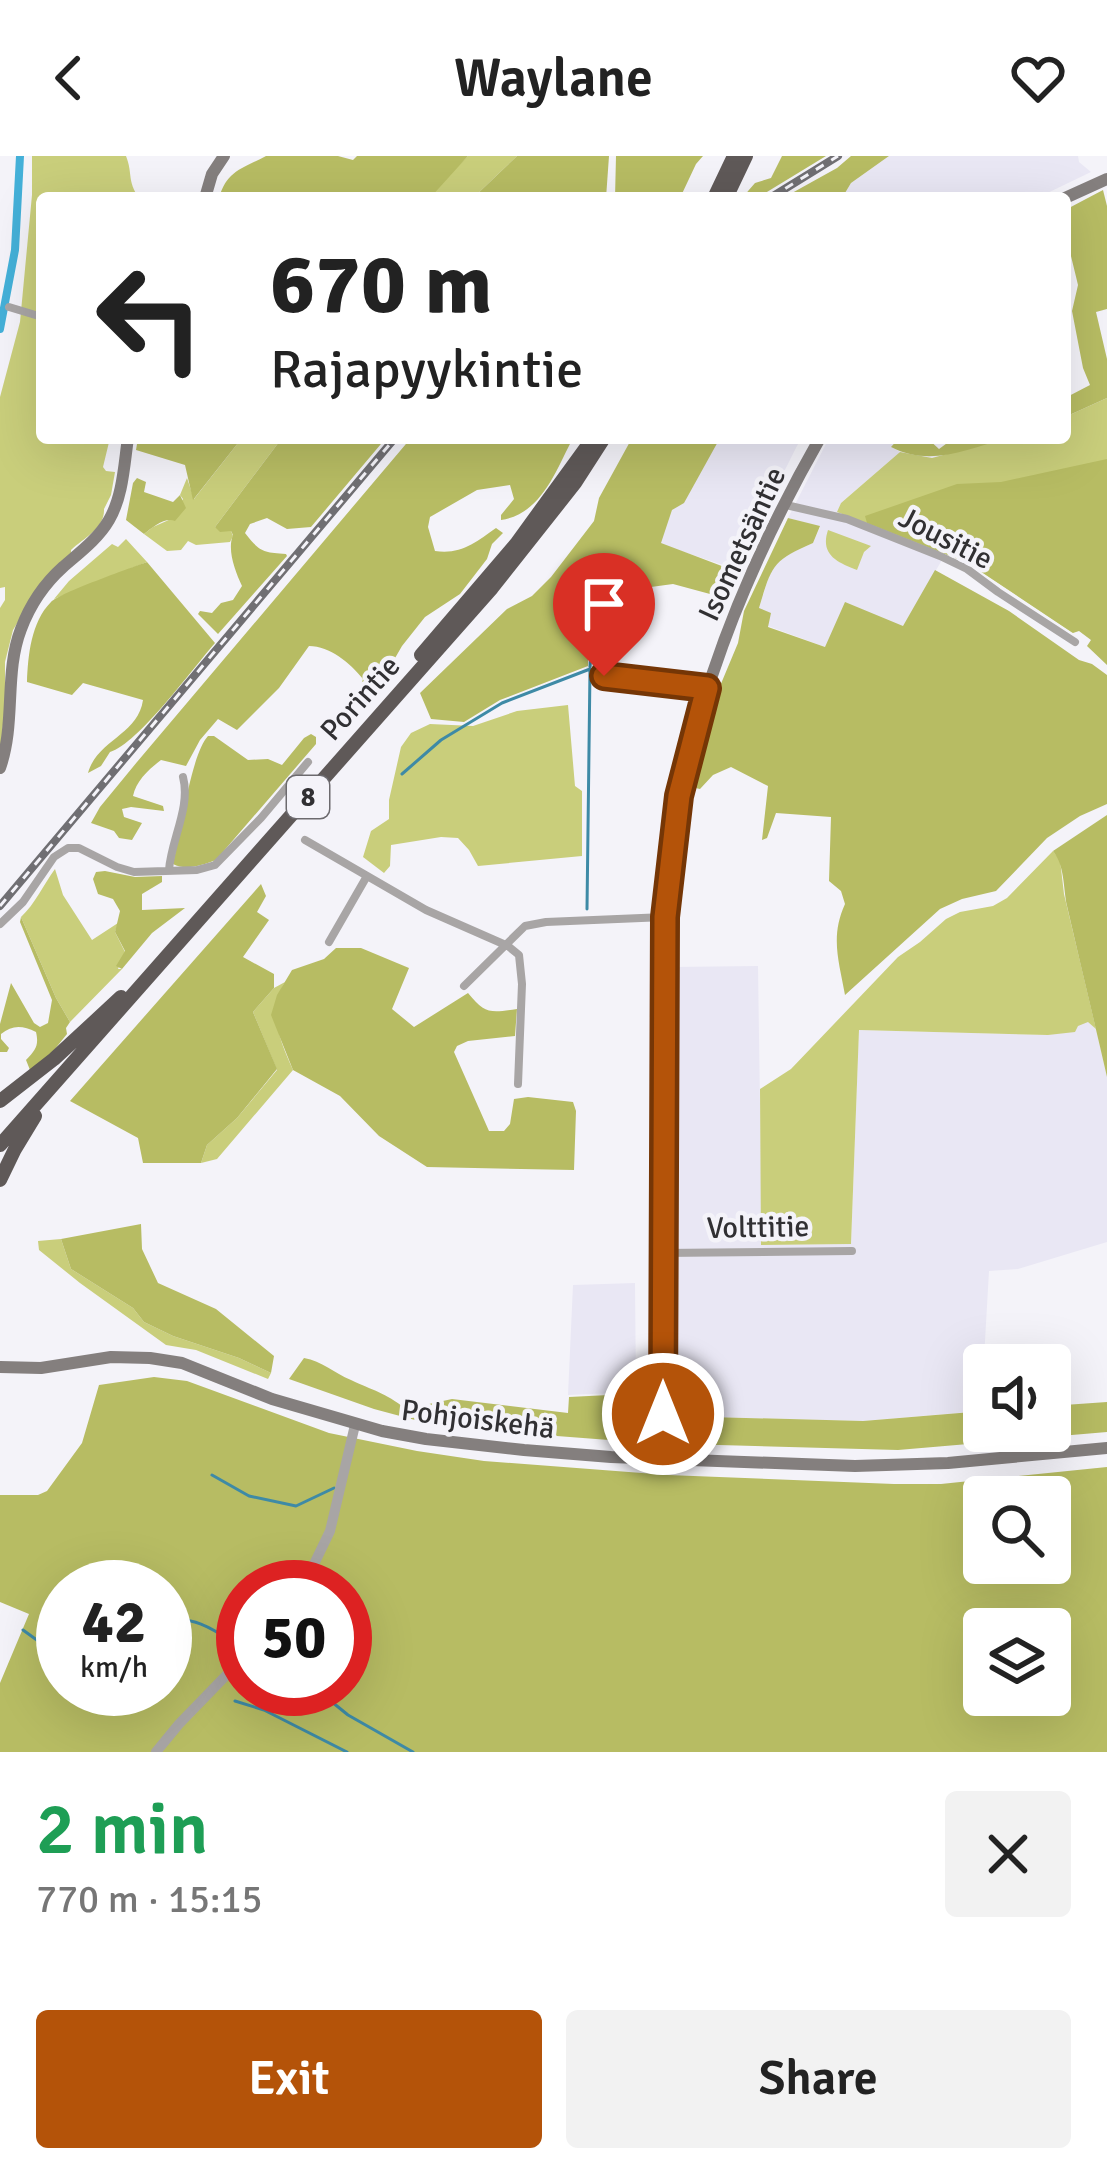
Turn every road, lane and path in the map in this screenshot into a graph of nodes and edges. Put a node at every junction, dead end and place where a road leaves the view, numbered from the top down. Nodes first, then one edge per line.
1 (224, 156) edge
2 (734, 156) edge
3 (746, 156) edge
4 (1107, 179) edge
5 (208, 192) edge
6 (717, 192) edge
7 (729, 192) edge
8 (1071, 195) edge
9 (9, 308) dead end
10 (36, 315) edge
11 (127, 444) edge
12 (589, 444) edge
13 (600, 444) edge
14 (817, 444) edge
15 (784, 505) junction
16 (1075, 642) dead end
17 (604, 676) dead end
18 (707, 688) junction
19 (308, 762) dead end
20 (0, 767) edge
21 (183, 777) dead end
22 (304, 840) dead end
23 (169, 870) junction
24 (367, 876) junction
25 (665, 917) junction
26 (0, 924) edge
27 (329, 942) dead end
28 (508, 946) junction
29 (464, 986) dead end
30 (125, 993) junction
31 (84, 1051) junction
32 (518, 1084) dead end
33 (0, 1101) edge
34 (0, 1132) edge
35 (0, 1145) edge
36 (0, 1180) edge
37 (852, 1251) dead end
38 (663, 1253) junction
39 (0, 1367) edge
40 (355, 1425) junction
41 (1107, 1448) edge
42 (662, 1460) junction
43 (316, 1560) edge
44 (216, 1686) edge
45 (157, 1752) edge

1 - 5 main road
2 - 6 highway
3 - 7 highway
4 - 8 main road
9 - 10 street
11 - 20 main road
12 - 30 highway, Porintie / 8
13 - 31 highway, Porintie / 8
14 - 15 main road, Isometsäntie
15 - 16 street, Jousitie
15 - 18 main road, Isometsäntie
17 - 18 street
18 - 25 main road, Isometsäntie
19 - 23 street
21 - 23 street
22 - 24 street
23 - 26 street
24 - 27 street
24 - 28 street
25 - 28 street
25 - 38 main road, Isometsäntie
28 - 29 street
28 - 32 street
30 - 33 highway
30 - 34 highway, Porintie / 8
31 - 35 highway, Porintie / 8
31 - 36 highway
37 - 38 street, Volttitie
38 - 42 main road, Isometsäntie
39 - 40 main road, Pohjoiskehä
40 - 42 main road, Pohjoiskehä
40 - 43 street
41 - 42 main road, Pohjoiskehä
44 - 45 street

